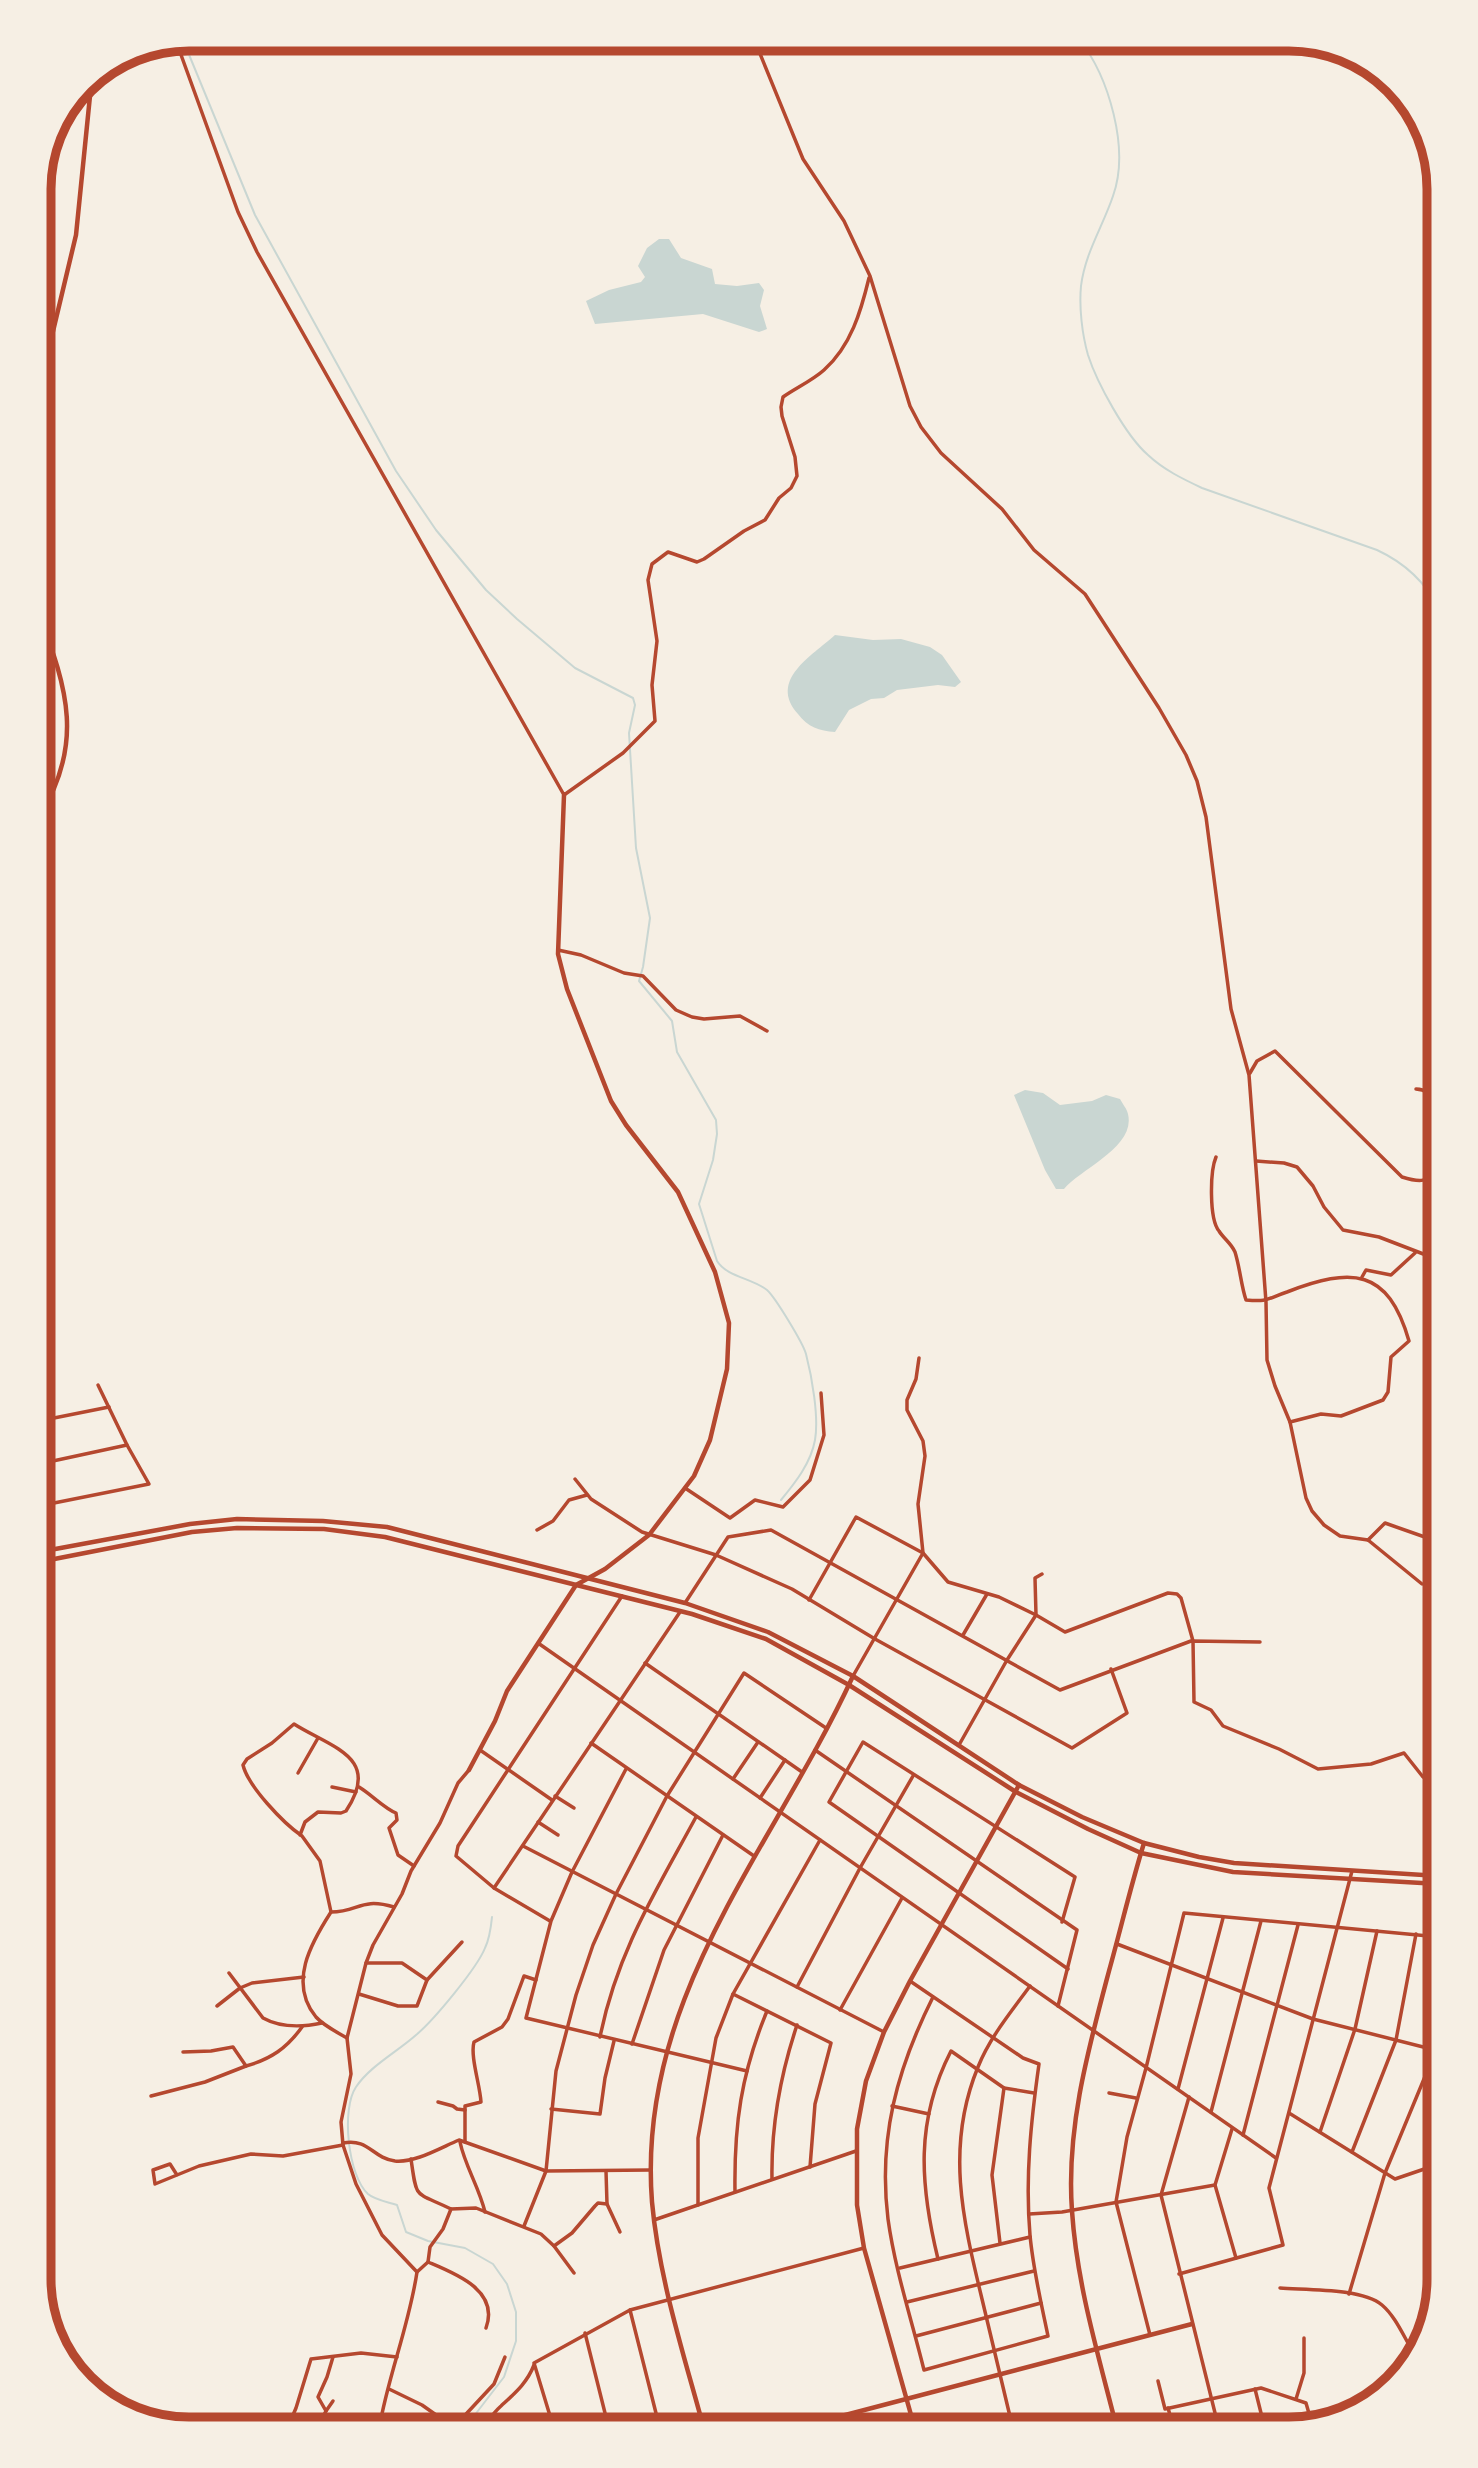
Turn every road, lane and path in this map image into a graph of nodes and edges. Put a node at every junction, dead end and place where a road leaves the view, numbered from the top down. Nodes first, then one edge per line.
1 (180, 51) edge
2 (759, 51) edge
3 (90, 92) edge
4 (870, 276) junction
5 (51, 340) edge
6 (51, 649) edge
7 (564, 795) junction
8 (51, 797) edge
9 (558, 950) junction
10 (767, 1031) dead end
11 (1248, 1075) junction
12 (1416, 1088) dead end
13 (1427, 1092) edge
14 (1216, 1157) dead end
15 (1256, 1161) junction
16 (1427, 1181) edge
17 (1416, 1253) junction
18 (1427, 1256) edge
19 (1362, 1277) junction
20 (1266, 1301) junction
21 (919, 1358) dead end
22 (98, 1385) dead end
23 (821, 1393) dead end
24 (109, 1407) junction
25 (51, 1419) edge
26 (1290, 1422) junction
27 (127, 1445) junction
28 (51, 1461) edge
29 (575, 1479) dead end
30 (685, 1488) junction
31 (587, 1495) junction
32 (51, 1504) edge
33 (537, 1530) dead end
34 (649, 1535) junction
35 (1427, 1537) edge
36 (1368, 1540) junction
37 (51, 1550) edge
38 (923, 1553) junction
39 (716, 1555) junction
40 (51, 1560) edge
41 (831, 1563) junction
42 (1042, 1574) dead end
43 (587, 1579) junction
44 (1422, 1584) dead end
45 (576, 1585) junction
46 (987, 1594) junction
47 (622, 1596) junction
48 (898, 1599) junction
49 (809, 1600) junction
50 (685, 1603) junction
51 (680, 1612) junction
52 (1036, 1615) junction
53 (963, 1634) junction
54 (875, 1639) junction
55 (1193, 1641) junction
56 (1260, 1642) dead end
57 (538, 1643) junction
58 (1007, 1660) junction
59 (645, 1663) junction
60 (574, 1668) junction
61 (1111, 1670) junction
62 (853, 1676) junction
63 (849, 1685) junction
64 (620, 1700) junction
65 (984, 1700) junction
66 (719, 1714) junction
67 (826, 1728) junction
68 (318, 1738) junction
69 (758, 1742) junction
70 (591, 1743) junction
71 (959, 1745) junction
72 (480, 1750) junction
73 (815, 1750) junction
74 (694, 1752) junction
75 (785, 1760) junction
76 (508, 1769) junction
77 (626, 1769) junction
78 (468, 1770) joint
79 (802, 1772) junction
80 (845, 1772) junction
81 (298, 1773) dead end
82 (913, 1776) junction
83 (1427, 1778) edge
84 (733, 1779) junction
85 (1019, 1785) junction
86 (332, 1787) dead end
87 (358, 1789) junction
88 (1016, 1792) junction
89 (667, 1796) junction
90 (553, 1798) junction
91 (760, 1798) junction
92 (895, 1804) junction
93 (574, 1808) dead end
94 (780, 1812) junction
95 (696, 1817) junction
96 (538, 1822) junction
97 (995, 1828) junction
98 (300, 1835) junction
99 (558, 1835) dead end
100 (723, 1835) junction
101 (878, 1836) junction
102 (820, 1840) junction
103 (1144, 1843) junction
104 (523, 1846) junction
105 (1141, 1853) junction
106 (754, 1856) junction
107 (977, 1860) junction
108 (414, 1866) junction
109 (860, 1868) junction
110 (1352, 1871) junction
111 (572, 1872) junction
112 (1427, 1874) edge
113 (1352, 1879) junction
114 (1427, 1883) edge
115 (494, 1888) junction
116 (959, 1891) junction
117 (616, 1894) junction
118 (902, 1897) junction
119 (395, 1907) junction
120 (646, 1909) junction
121 (331, 1912) junction
122 (1223, 1918) junction
123 (551, 1921) junction
124 (1261, 1921) junction
125 (1062, 1922) junction
126 (942, 1923) junction
127 (676, 1925) junction
128 (1298, 1925) junction
129 (1337, 1928) junction
130 (1377, 1931) junction
131 (1416, 1934) junction
132 (1427, 1935) edge
133 (462, 1942) dead end
134 (708, 1942) junction
135 (1117, 1944) junction
136 (366, 1963) junction
137 (752, 1964) junction
138 (1171, 1964) junction
139 (1068, 1969) junction
140 (229, 1973) dead end
141 (304, 1977) junction
142 (1208, 1977) junction
143 (427, 1980) junction
144 (536, 1980) junction
145 (910, 1981) junction
146 (1030, 1986) junction
147 (797, 1987) junction
148 (240, 1988) junction
149 (1242, 1990) junction
150 (359, 1994) junction
151 (733, 1994) junction
152 (933, 1997) junction
153 (1278, 2004) junction
154 (217, 2006) dead end
155 (1058, 2006) junction
156 (840, 2010) junction
157 (767, 2011) junction
158 (1313, 2019) junction
159 (322, 2023) junction
160 (797, 2025) junction
161 (302, 2027) junction
162 (567, 2029) junction
163 (1355, 2029) junction
164 (1093, 2031) junction
165 (884, 2032) junction
166 (600, 2037) junction
167 (993, 2037) junction
168 (347, 2038) junction
169 (1396, 2040) junction
170 (614, 2041) junction
171 (632, 2044) junction
172 (1427, 2048) edge
173 (183, 2052) dead end
174 (667, 2052) junction
175 (710, 2062) junction
176 (246, 2066) junction
177 (1146, 2068) junction
178 (977, 2069) junction
179 (747, 2071) junction
180 (1427, 2076) edge
181 (1004, 2088) junction
182 (1177, 2090) junction
183 (1035, 2093) junction
184 (1109, 2093) dead end
185 (151, 2096) dead end
186 (1189, 2097) junction
187 (1136, 2098) junction
188 (438, 2102) dead end
189 (892, 2106) junction
190 (551, 2109) junction
191 (465, 2110) junction
192 (1210, 2113) junction
193 (1289, 2113) junction
194 (929, 2114) junction
195 (1233, 2128) junction
196 (1320, 2132) junction
197 (1243, 2135) junction
198 (462, 2141) junction
199 (343, 2144) junction
200 (856, 2151) junction
201 (1352, 2152) junction
202 (1276, 2158) junction
203 (411, 2159) junction
204 (810, 2167) junction
205 (1427, 2168) edge
206 (546, 2171) junction
207 (606, 2171) junction
208 (651, 2171) junction
209 (1385, 2173) junction
210 (177, 2175) junction
211 (772, 2179) junction
212 (1215, 2185) junction
213 (735, 2192) junction
214 (1161, 2195) junction
215 (1116, 2202) junction
216 (607, 2204) junction
217 (698, 2205) junction
218 (451, 2209) junction
219 (1072, 2210) junction
220 (485, 2212) junction
221 (1029, 2214) junction
222 (654, 2220) junction
223 (524, 2227) junction
224 (620, 2232) dead end
225 (1030, 2237) junction
226 (1000, 2243) junction
227 (554, 2246) junction
228 (864, 2248) junction
229 (971, 2250) junction
230 (1236, 2258) junction
231 (938, 2259) junction
232 (428, 2262) junction
233 (899, 2269) junction
234 (1034, 2271) junction
235 (417, 2272) junction
236 (574, 2273) dead end
237 (1179, 2274) junction
238 (979, 2284) junction
239 (1280, 2288) dead end
240 (1349, 2294) junction
241 (670, 2300) junction
242 (907, 2302) junction
243 (1041, 2303) junction
244 (630, 2310) junction
245 (986, 2316) junction
246 (1192, 2324) junction
247 (486, 2328) dead end
248 (585, 2333) junction
249 (1150, 2335) junction
250 (916, 2336) junction
251 (1304, 2337) dead end
252 (1410, 2346) edge
253 (1097, 2349) junction
254 (994, 2350) junction
255 (333, 2357) junction
256 (397, 2357) junction
257 (505, 2357) dead end
258 (534, 2363) junction
259 (999, 2373) junction
260 (1158, 2381) dead end
261 (389, 2389) junction
262 (1255, 2389) junction
263 (907, 2398) junction
264 (1211, 2398) junction
265 (1296, 2399) junction
266 (333, 2401) dead end
267 (1168, 2408) junction
268 (326, 2411) junction
269 (1310, 2416) edge
270 (292, 2417) edge
271 (323, 2417) edge
272 (381, 2417) edge
273 (439, 2417) edge
274 (465, 2417) edge
275 (491, 2417) edge
276 (550, 2417) edge
277 (606, 2417) edge
278 (657, 2417) edge
279 (701, 2417) edge
280 (843, 2417) edge
281 (912, 2417) edge
282 (1010, 2417) edge
283 (1114, 2417) edge
284 (1170, 2417) edge
285 (1216, 2417) edge
286 (1262, 2417) edge

1 - 7 street
2 - 4 street
3 - 5 street
4 - 7 street
4 - 11 street
6 - 8 street
7 - 9 street
9 - 10 street
9 - 30 street
11 - 15 street
11 - 16 street
12 - 13 street
14 - 20 street
15 - 17 street
15 - 20 street
17 - 18 street
17 - 19 street
19 - 20 street
19 - 26 street
20 - 26 street
21 - 38 street
22 - 24 street
23 - 30 street
24 - 25 street
24 - 27 street
26 - 36 street
27 - 28 street
27 - 32 street
29 - 31 street
30 - 34 street
31 - 33 street
31 - 34 street
34 - 39 street
34 - 43 street
35 - 36 street
36 - 44 street
37 - 43 street
38 - 41 street
38 - 46 street
38 - 48 street
39 - 41 street
39 - 49 street
39 - 50 street
40 - 45 street
41 - 48 street
41 - 49 street
42 - 52 street
43 - 45 street
43 - 50 street
45 - 47 street
45 - 57 street
46 - 52 street
46 - 53 street
47 - 51 street
47 - 60 street
48 - 53 street
48 - 54 street
49 - 54 street
50 - 62 street
51 - 59 street
51 - 63 street
52 - 55 street
52 - 58 street
53 - 58 street
54 - 62 street
54 - 65 street
55 - 56 street
55 - 61 street
55 - 83 street
57 - 60 street
57 - 72 street
58 - 61 street
58 - 65 street
59 - 64 street
59 - 66 street
60 - 64 street
60 - 76 street
61 - 65 street
62 - 63 street
62 - 71 street
63 - 67 street
63 - 88 street
64 - 70 street
64 - 74 street
65 - 71 street
66 - 67 street
66 - 69 street
66 - 74 street
67 - 73 street
68 - 81 street
68 - 87 street
68 - 98 street
69 - 75 street
69 - 84 street
70 - 77 street
70 - 90 street
71 - 85 street
72 - 76 street
72 - 78 street
73 - 79 street
73 - 80 street
74 - 84 street
74 - 89 street
75 - 79 street
75 - 91 street
76 - 90 street
76 - 115 street
77 - 89 street
77 - 111 street
78 - 108 street
79 - 94 street
80 - 82 street
80 - 92 street
80 - 101 street
82 - 92 street
82 - 97 street
84 - 91 street
85 - 88 street
85 - 103 street
86 - 87 street
87 - 98 street
87 - 108 street
88 - 97 street
88 - 105 street
89 - 95 street
89 - 117 street
90 - 93 street
90 - 96 street
91 - 94 street
92 - 101 street
92 - 107 street
94 - 102 street
94 - 106 street
95 - 100 street
95 - 120 street
96 - 99 street
96 - 104 street
97 - 107 street
97 - 125 street
98 - 121 street
100 - 106 street
100 - 127 street
101 - 109 street
101 - 116 street
102 - 109 street
102 - 137 street
103 - 105 street
103 - 110 street
104 - 111 street
104 - 115 street
105 - 113 street
105 - 135 street
106 - 134 street
107 - 116 street
107 - 125 street
108 - 119 street
109 - 118 street
109 - 147 street
110 - 112 street
110 - 113 street
111 - 117 street
111 - 123 street
113 - 114 street
113 - 129 street
115 - 123 street
116 - 126 street
116 - 139 street
117 - 120 street
117 - 162 street
118 - 126 street
118 - 156 street
119 - 121 street
119 - 136 street
120 - 127 street
120 - 166 street
121 - 141 street
122 - 124 street
122 - 138 street
122 - 142 street
123 - 144 street
124 - 128 street
124 - 149 street
125 - 139 street
126 - 145 street
126 - 146 street
127 - 134 street
127 - 171 street
128 - 129 street
128 - 153 street
129 - 130 street
129 - 158 street
130 - 131 street
130 - 163 street
131 - 132 street
131 - 169 street
133 - 143 street
134 - 137 street
134 - 174 street
135 - 138 street
135 - 164 street
136 - 143 street
136 - 150 street
137 - 147 street
137 - 151 street
138 - 142 street
138 - 177 street
139 - 155 street
140 - 148 street
141 - 148 street
141 - 159 street
142 - 149 street
142 - 182 street
143 - 150 street
144 - 162 street
144 - 191 street
145 - 152 street
145 - 165 street
146 - 155 street
146 - 167 street
147 - 156 street
148 - 154 street
148 - 161 street
149 - 153 street
149 - 192 street
150 - 168 street
151 - 157 street
151 - 175 street
152 - 167 street
152 - 189 street
153 - 158 street
153 - 197 street
155 - 164 street
156 - 165 street
157 - 160 street
157 - 179 street
158 - 163 street
158 - 193 street
159 - 161 street
159 - 168 street
160 - 204 street
160 - 211 street
161 - 176 street
162 - 166 street
162 - 190 street
163 - 169 street
163 - 196 street
164 - 177 street
164 - 219 street
165 - 200 street
166 - 170 street
167 - 178 street
167 - 183 street
168 - 199 street
169 - 172 street
169 - 201 street
170 - 171 street
170 - 190 street
171 - 174 street
173 - 176 street
174 - 175 street
174 - 208 street
175 - 179 street
175 - 217 street
176 - 185 street
177 - 182 street
177 - 187 street
178 - 181 street
178 - 194 street
178 - 229 street
179 - 213 street
180 - 209 street
181 - 183 street
181 - 226 street
182 - 186 street
183 - 221 street
184 - 187 street
186 - 192 street
186 - 214 street
187 - 215 street
188 - 191 street
189 - 194 street
189 - 233 street
190 - 206 street
191 - 198 street
192 - 195 street
193 - 196 street
193 - 202 street
194 - 231 street
195 - 197 street
195 - 212 street
196 - 201 street
197 - 202 street
198 - 203 street
198 - 206 street
198 - 220 street
199 - 203 street
199 - 210 street
199 - 235 street
200 - 204 street
200 - 228 street
201 - 209 street
202 - 230 street
203 - 218 street
204 - 211 street
205 - 209 street
206 - 207 street
206 - 223 street
207 - 208 street
207 - 216 street
208 - 222 street
209 - 240 street
210 - 210 street
211 - 213 street
212 - 214 street
212 - 230 street
213 - 217 street
214 - 215 street
214 - 237 street
215 - 219 street
215 - 249 street
216 - 224 street
216 - 227 street
217 - 222 street
218 - 220 street
218 - 232 street
219 - 221 street
219 - 253 street
220 - 223 street
221 - 225 street
222 - 241 street
223 - 227 street
225 - 226 street
225 - 234 street
226 - 229 street
227 - 236 street
228 - 241 street
228 - 263 street
229 - 231 street
229 - 238 street
230 - 237 street
231 - 233 street
232 - 235 street
232 - 247 street
233 - 242 street
234 - 238 street
234 - 243 street
235 - 256 street
237 - 246 street
238 - 242 street
238 - 245 street
239 - 240 street
240 - 252 street
241 - 244 street
241 - 279 street
242 - 250 street
243 - 245 street
243 - 254 street
244 - 248 street
244 - 278 street
245 - 250 street
245 - 254 street
246 - 249 street
246 - 264 street
248 - 258 street
248 - 277 street
249 - 253 street
250 - 254 street
251 - 265 street
253 - 259 street
253 - 283 street
254 - 259 street
255 - 256 street
255 - 268 street
255 - 270 street
256 - 261 street
257 - 274 street
258 - 275 street
258 - 276 street
259 - 263 street
259 - 282 street
260 - 267 street
261 - 272 street
261 - 273 street
262 - 264 street
262 - 265 street
262 - 286 street
263 - 280 street
263 - 281 street
264 - 267 street
264 - 285 street
265 - 269 street
266 - 268 street
267 - 284 street
268 - 271 street

